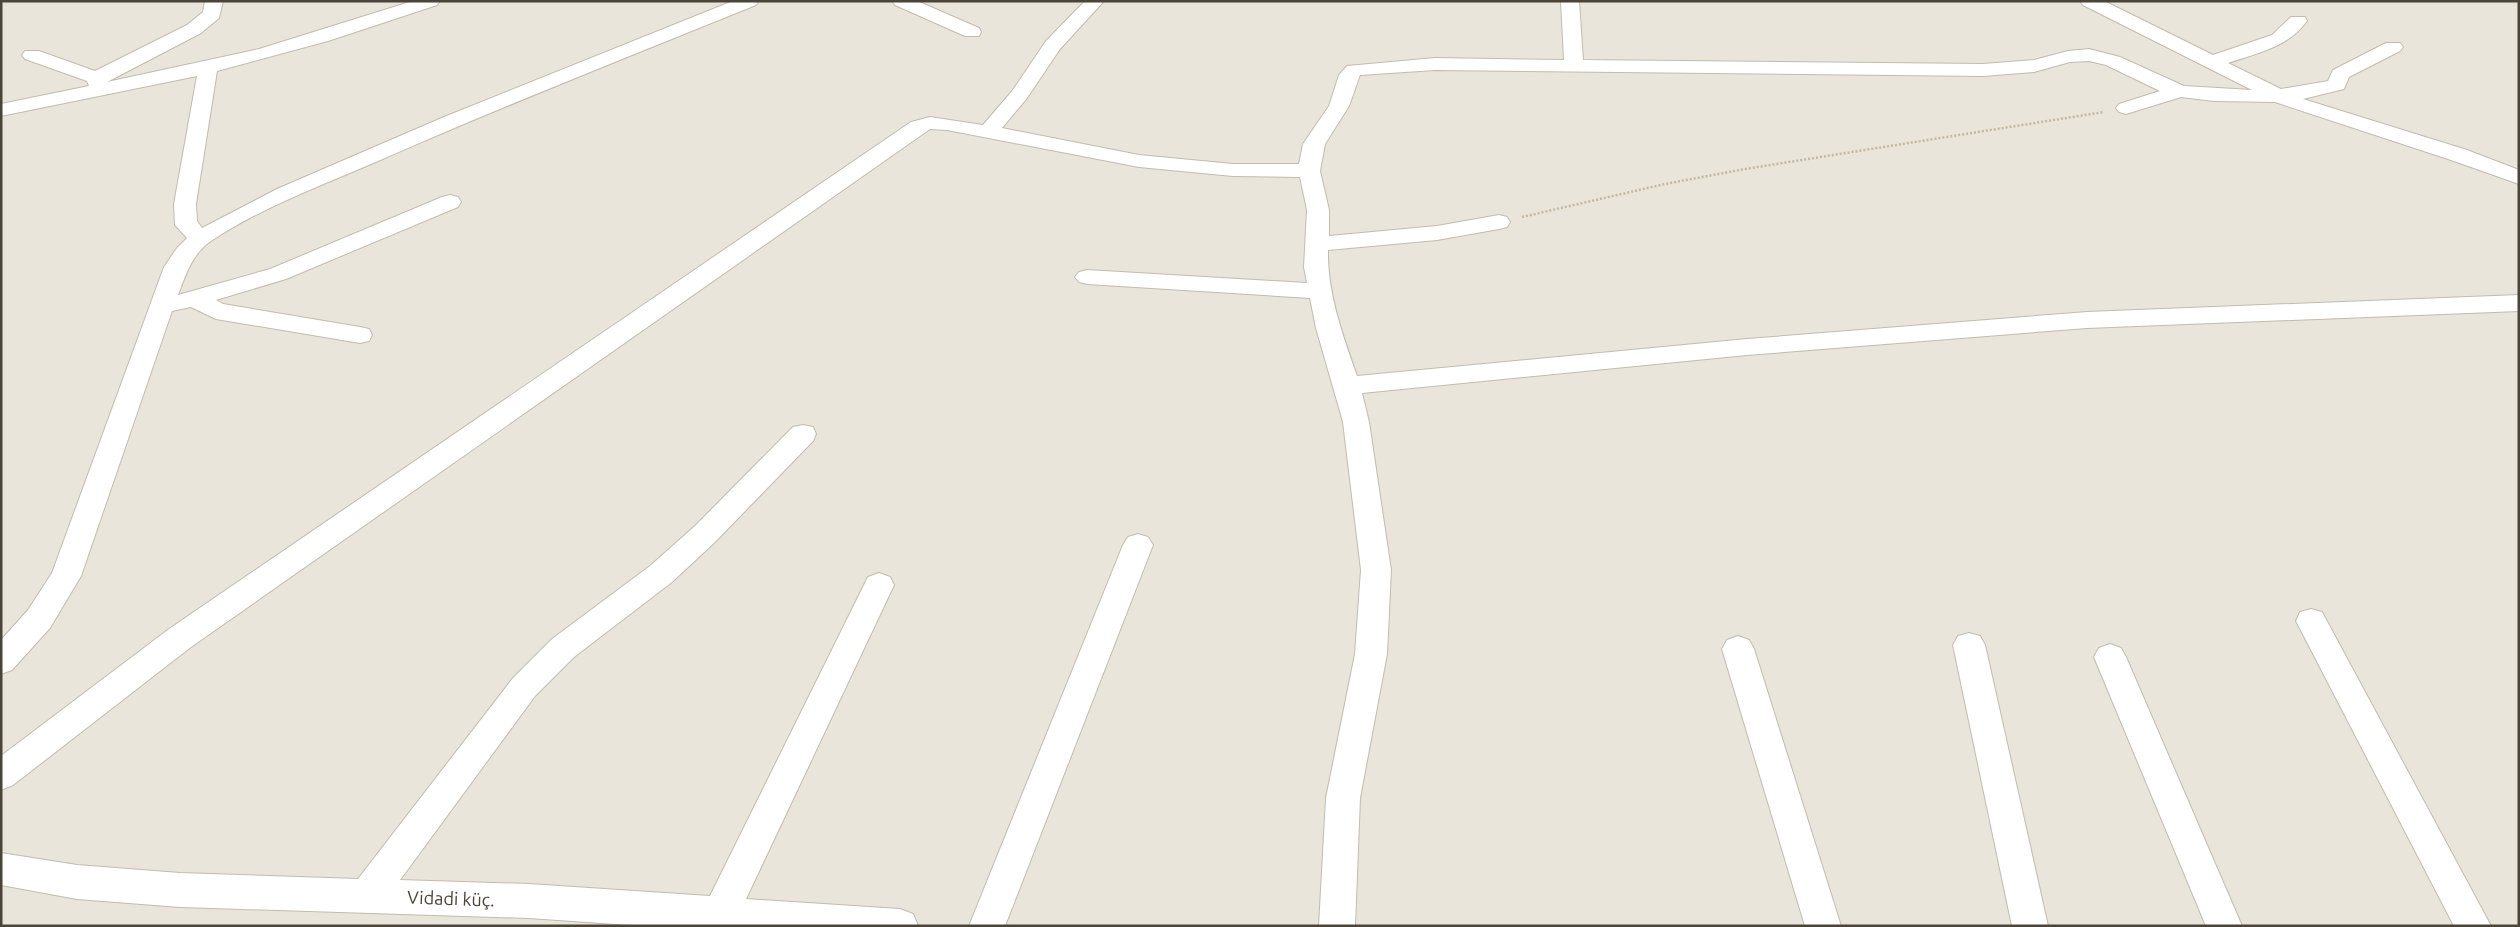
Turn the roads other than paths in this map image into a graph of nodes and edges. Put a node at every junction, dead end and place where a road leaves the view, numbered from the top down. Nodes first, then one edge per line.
1 (214, 1) edge
2 (431, 1) edge
3 (750, 1) edge
4 (901, 1) edge
5 (1095, 1) edge
6 (1570, 1) edge
7 (2089, 1) edge
8 (2298, 21) dead end
9 (972, 32) dead end
10 (2393, 47) dead end
11 (32, 55) dead end
12 (2212, 62) junction
13 (1574, 65) junction
14 (208, 68) junction
15 (97, 83) junction
16 (2180, 91) junction
17 (2274, 96) junction
18 (2126, 108) road end
19 (1, 110) edge
20 (988, 132) junction
21 (1309, 171) junction
22 (2519, 178) edge
23 (450, 202) dead end
24 (1500, 222) road end
25 (202, 237) junction
26 (1316, 244) junction
27 (1088, 277) dead end
28 (1320, 291) junction
29 (194, 298) junction
30 (2519, 303) edge
31 (163, 306) junction
32 (360, 335) dead end
33 (1347, 386) junction
34 (803, 434) dead end
35 (1138, 545) dead end
36 (879, 585) dead end
37 (2311, 621) dead end
38 (1969, 645) dead end
39 (1738, 649) dead end
40 (2110, 657) dead end
41 (1, 661) edge
42 (1, 775) edge
43 (1, 869) edge
44 (367, 896) junction
45 (721, 912) junction
46 (900, 926) edge
47 (987, 926) edge
48 (1337, 926) edge
49 (1823, 926) edge
50 (2030, 926) edge
51 (2224, 926) edge
52 (2473, 926) edge

1 - 15 street
2 - 14 street
3 - 25 street
4 - 9 street
5 - 20 street
6 - 13 street
7 - 12 street
8 - 12 street
10 - 17 street
11 - 15 street
12 - 17 street
13 - 16 street
13 - 21 street
14 - 15 street
14 - 25 street
15 - 19 street
16 - 17 street
16 - 18 street
17 - 22 street
20 - 21 street
20 - 42 street
21 - 26 street
23 - 29 street
24 - 26 street
25 - 31 street
26 - 28 street
27 - 28 street
28 - 33 street
29 - 31 street
29 - 32 street
30 - 33 street
31 - 41 street
33 - 48 street
34 - 44 street
35 - 47 street
36 - 45 street
37 - 52 street
38 - 50 street
39 - 49 street
40 - 51 street
43 - 44 street, Vidadi küç.
44 - 45 street, Vidadi küç.
45 - 46 street, Vidadi küç.

